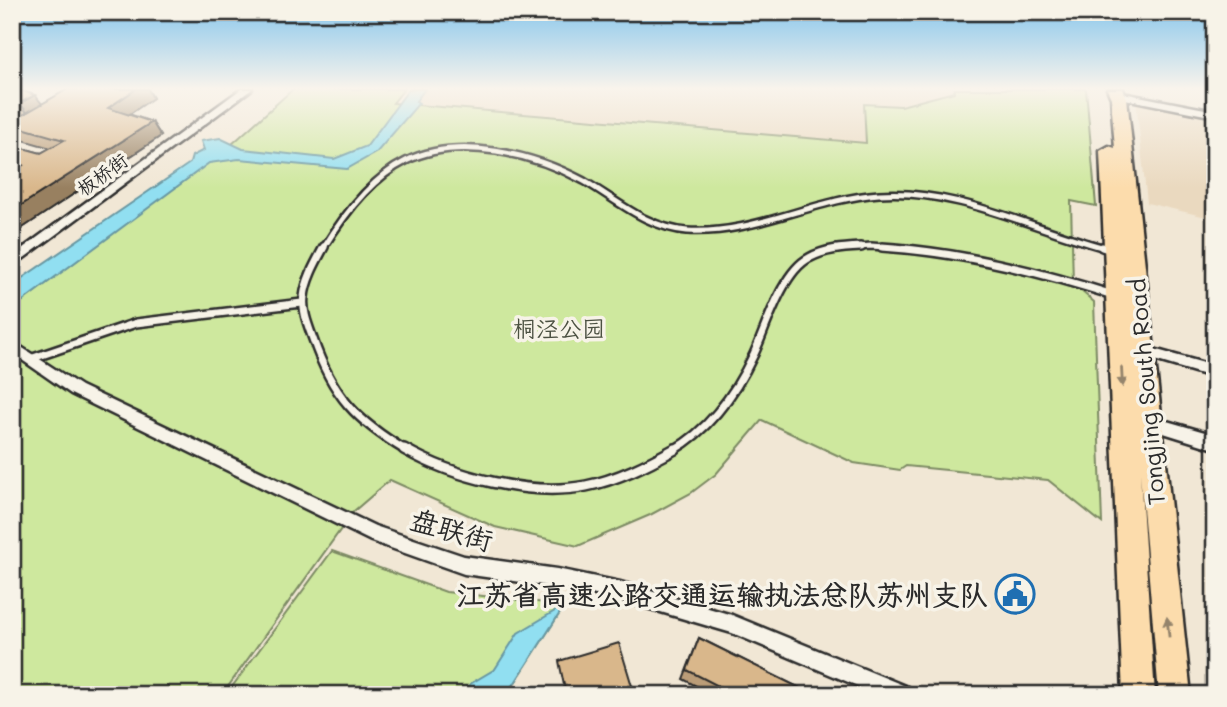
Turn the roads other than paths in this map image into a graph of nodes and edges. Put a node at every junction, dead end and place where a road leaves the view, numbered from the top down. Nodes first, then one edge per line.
1 (202, 122) edge
2 (1114, 122) edge
3 (1125, 253) junction
4 (12, 263) edge
5 (1128, 300) junction
6 (302, 303) junction
7 (12, 346) edge
8 (1131, 348) junction
9 (33, 358) junction
10 (1215, 372) edge
11 (1136, 418) junction
12 (1215, 442) edge
13 (903, 695) edge
14 (1139, 695) edge
15 (1175, 695) edge

1 - 4 street, 板桥街
2 - 3 main road, Tongjing South Road
3 - 5 main road, Tongjing South Road
3 - 6 lane
5 - 6 lane
5 - 8 main road, Tongjing South Road
6 - 9 lane
7 - 9 street, 盘联街
8 - 10 street
8 - 11 main road, Tongjing South Road
9 - 13 street, 盘联街
11 - 12 street
11 - 14 main road, Tongjing South Road
15 -> 11 main road, Tongjing South Road

